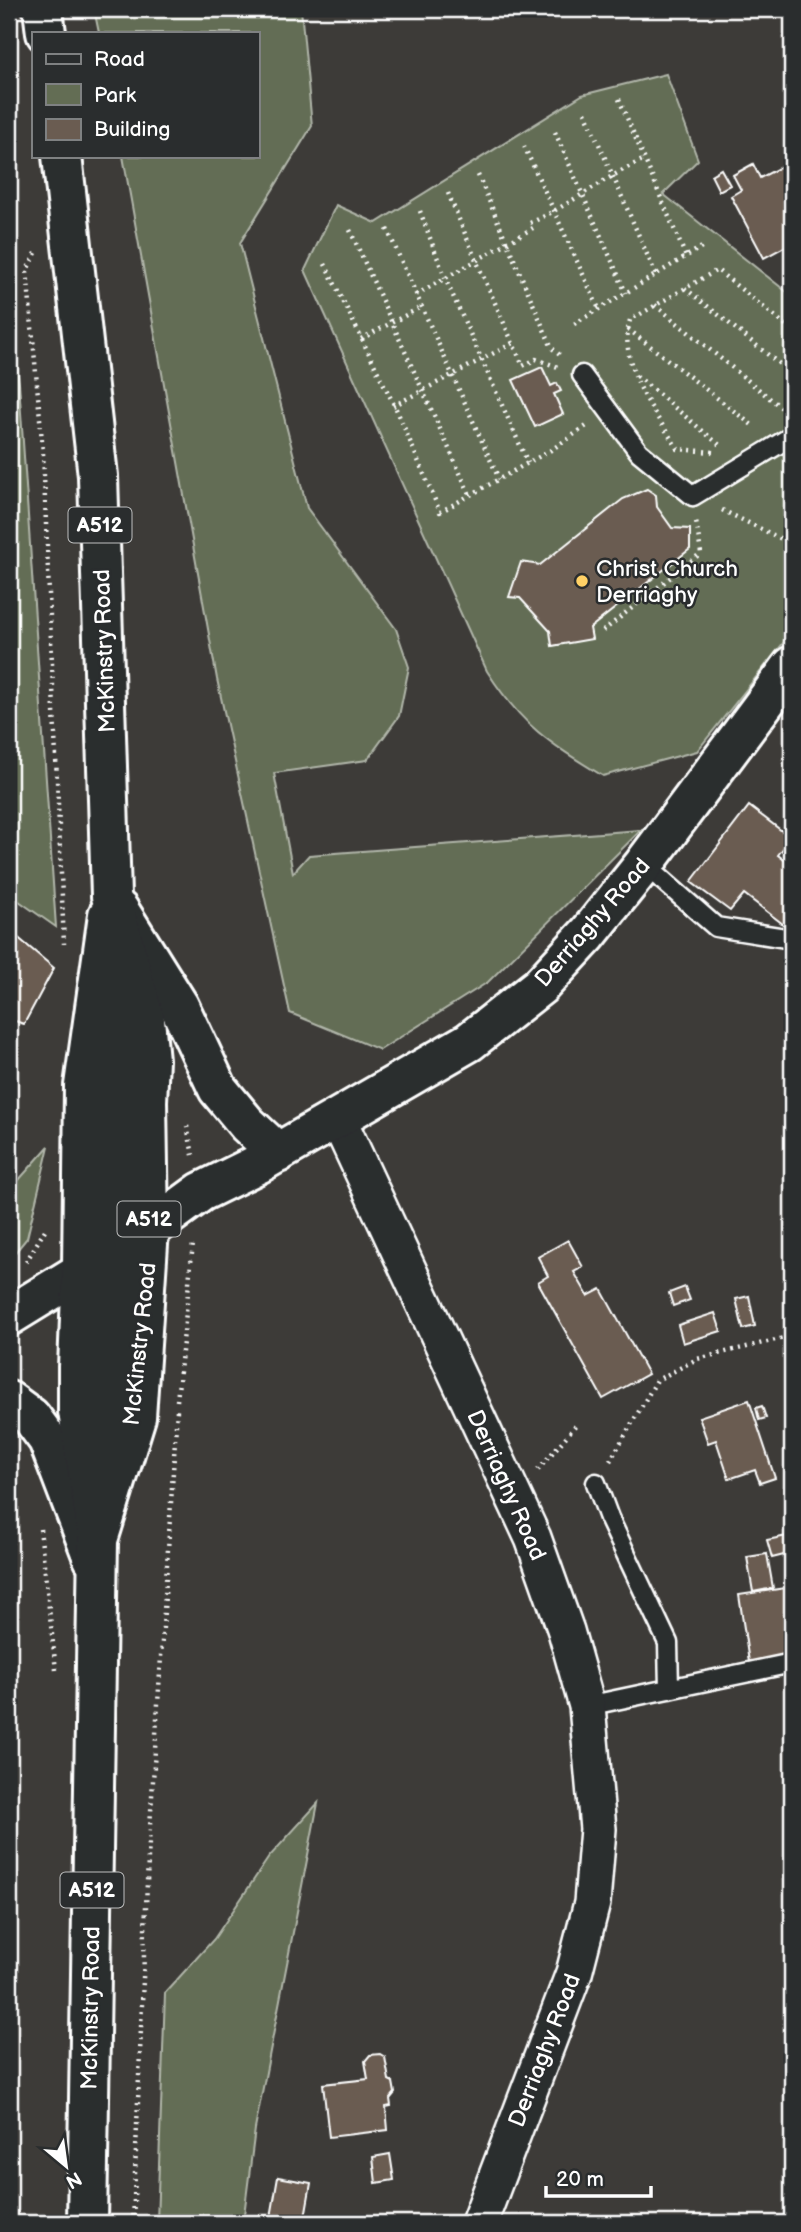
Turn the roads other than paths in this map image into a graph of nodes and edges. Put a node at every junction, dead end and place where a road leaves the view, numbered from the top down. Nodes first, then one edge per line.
1 (43, 9) edge
2 (46, 32) edge
3 (62, 158) edge
4 (582, 375) road end
5 (792, 436) edge
6 (792, 666) edge
7 (644, 864) junction
8 (111, 896) junction
9 (792, 939) edge
10 (126, 957) junction
11 (338, 1119) junction
12 (278, 1153) junction
13 (149, 1230) junction
14 (114, 1249) junction
15 (82, 1269) junction
16 (9, 1316) edge
17 (9, 1401) edge
18 (89, 1476) junction
19 (596, 1483) road end
20 (97, 1555) junction
21 (792, 1663) edge
22 (669, 1689) junction
23 (587, 1706) junction
24 (87, 2223) edge
25 (479, 2223) edge

1 - 2 main road
3 - 8 main road, McKinstry Road / A512
4 - 5 lane
6 - 7 main road, Derriaghy Road
7 - 9 lane
7 - 11 main road, Derriaghy Road
8 - 10 main road, McKinstry Road / A512
8 - 12 main road
8 - 15 main road, McKinstry Road / A512
10 - 13 main road, McKinstry Road / A512
10 - 14 main road
11 - 12 main road, Derriaghy Road
11 - 23 street, Derriaghy Road
12 - 13 main road, Derriaghy Road
13 - 14 main road, Derriaghy Road
13 - 20 main road, McKinstry Road / A512
14 - 15 main road, Derriaghy Road
14 - 18 main road
15 - 16 main road, Derriaghy Road
15 - 18 main road, McKinstry Road / A512
17 - 20 main road
18 - 20 main road, McKinstry Road / A512
19 - 22 lane
20 - 24 main road, McKinstry Road / A512
21 - 22 lane
22 - 23 lane
23 - 25 street, Derriaghy Road

